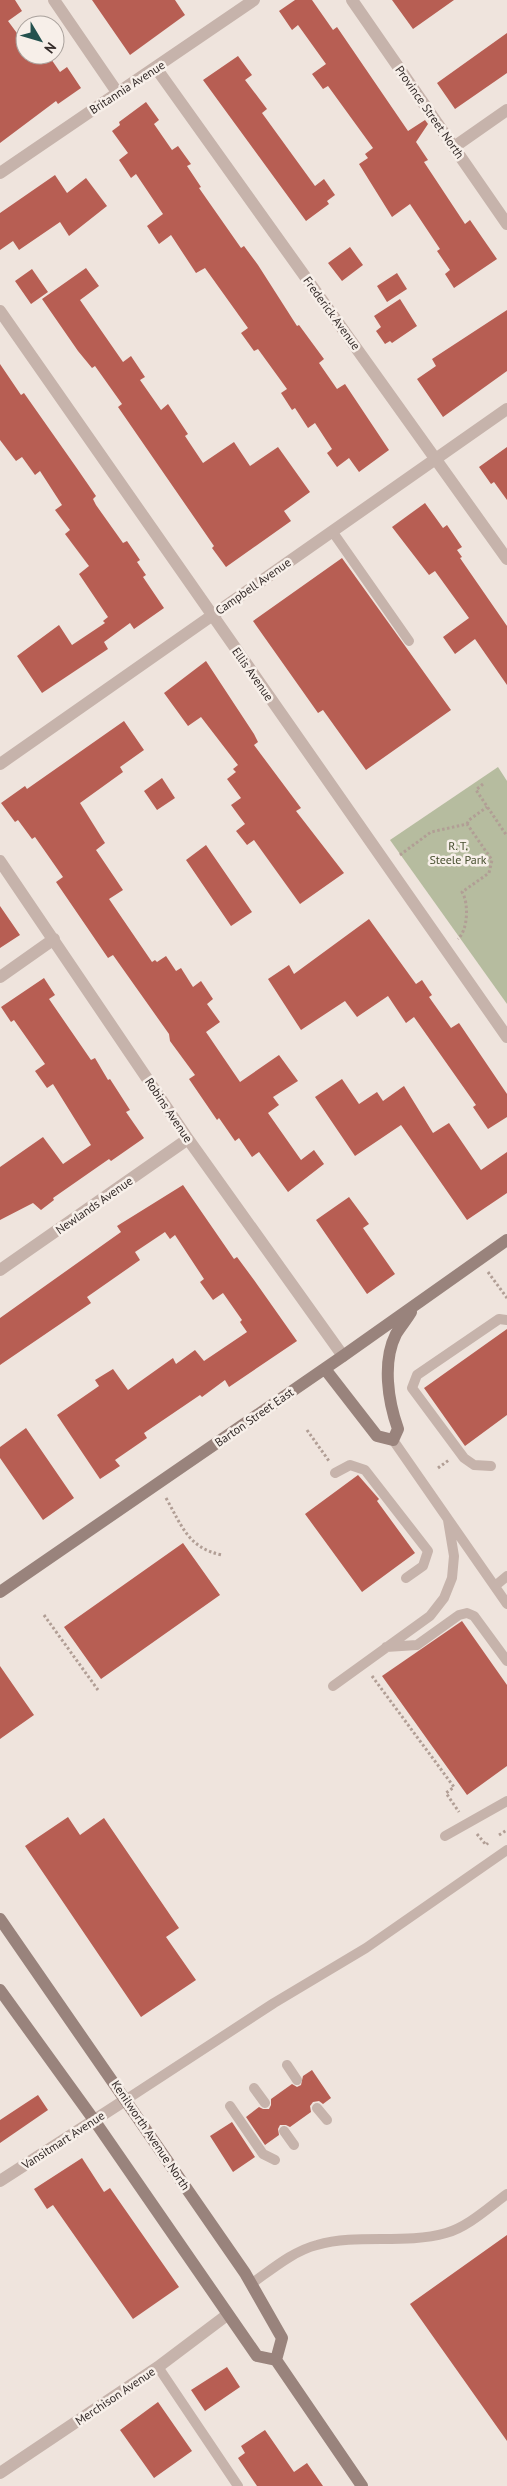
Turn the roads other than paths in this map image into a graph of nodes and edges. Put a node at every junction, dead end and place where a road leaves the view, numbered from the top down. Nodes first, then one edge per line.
1 (54, 0) edge
2 (254, 0) edge
3 (352, 0) edge
4 (156, 68) junction
5 (117, 92) junction
6 (507, 110) edge
7 (454, 147) junction
8 (0, 173) edge
9 (507, 224) edge
10 (0, 311) edge
11 (507, 409) edge
12 (436, 459) junction
13 (332, 531) junction
14 (507, 559) edge
15 (211, 615) junction
16 (409, 641) dead end
17 (0, 764) edge
18 (0, 861) edge
19 (54, 939) junction
20 (0, 977) edge
21 (507, 1037) edge
22 (188, 1139) junction
23 (507, 1240) edge
24 (0, 1270) edge
25 (416, 1304) junction
26 (507, 1320) edge
27 (343, 1356) junction
28 (325, 1369) junction
29 (393, 1440) junction
30 (491, 1466) dead end
31 (335, 1473) road end
32 (448, 1520) junction
33 (507, 1576) edge
34 (406, 1578) dead end
35 (495, 1586) junction
36 (0, 1592) edge
37 (507, 1604) edge
38 (386, 1647) junction
39 (507, 1661) edge
40 (333, 1686) dead end
41 (507, 1801) edge
42 (445, 1836) dead end
43 (507, 1850) edge
44 (0, 1919) edge
45 (0, 1990) edge
46 (287, 2065) dead end
47 (298, 2080) dead end
48 (254, 2088) dead end
49 (127, 2099) junction
50 (265, 2103) dead end
51 (230, 2106) dead end
52 (317, 2108) dead end
53 (94, 2120) junction
54 (327, 2120) dead end
55 (284, 2131) dead end
56 (294, 2145) dead end
57 (275, 2160) dead end
58 (0, 2182) edge
59 (507, 2194) edge
60 (251, 2284) junction
61 (227, 2315) junction
62 (276, 2360) junction
63 (158, 2367) junction
64 (0, 2473) edge
65 (238, 2486) edge
66 (362, 2486) edge

1 - 5 street
2 - 4 street, Britannia Avenue
3 - 7 street, Province Street North
4 - 5 street, Britannia Avenue
4 - 12 street, Frederick Avenue
5 - 8 street, Britannia Avenue
6 - 7 street
7 - 9 street, Province Street North
10 - 15 street, Ellis Avenue
11 - 12 street, Campbell Avenue
12 - 13 street, Campbell Avenue
12 - 14 street, Frederick Avenue
13 - 15 street, Campbell Avenue
13 - 16 lane
15 - 17 street, Campbell Avenue
15 - 21 street, Ellis Avenue
18 - 19 street, Robins Avenue
19 - 20 street
19 - 22 street, Robins Avenue
22 - 24 street, Newlands Avenue
22 - 27 street, Robins Avenue
23 - 25 main road, Barton Street East
25 - 27 main road, Barton Street East
25 - 29 main road
26 - 30 lane
27 - 28 main road, Barton Street East
28 - 29 main road
28 - 36 main road, Barton Street East
29 - 32 lane
31 - 34 lane
32 - 35 lane
32 - 38 lane
33 - 35 lane
35 - 37 lane
38 - 39 lane
38 - 40 lane
41 - 42 lane
43 - 49 lane
44 - 49 main road, Kenilworth Avenue North
45 - 53 main road
46 - 47 lane
48 - 50 lane
49 - 53 street, Vansitmart Avenue
49 - 60 main road, Kenilworth Avenue North
51 - 57 lane
52 - 54 lane
53 - 58 street, Vansitmart Avenue
53 - 61 main road
55 - 56 lane
59 - 60 lane
60 - 62 main road, Kenilworth Avenue North
61 - 62 main road
61 - 63 street, Merchison Avenue
62 - 66 main road
63 - 64 street, Merchison Avenue
63 - 65 lane

